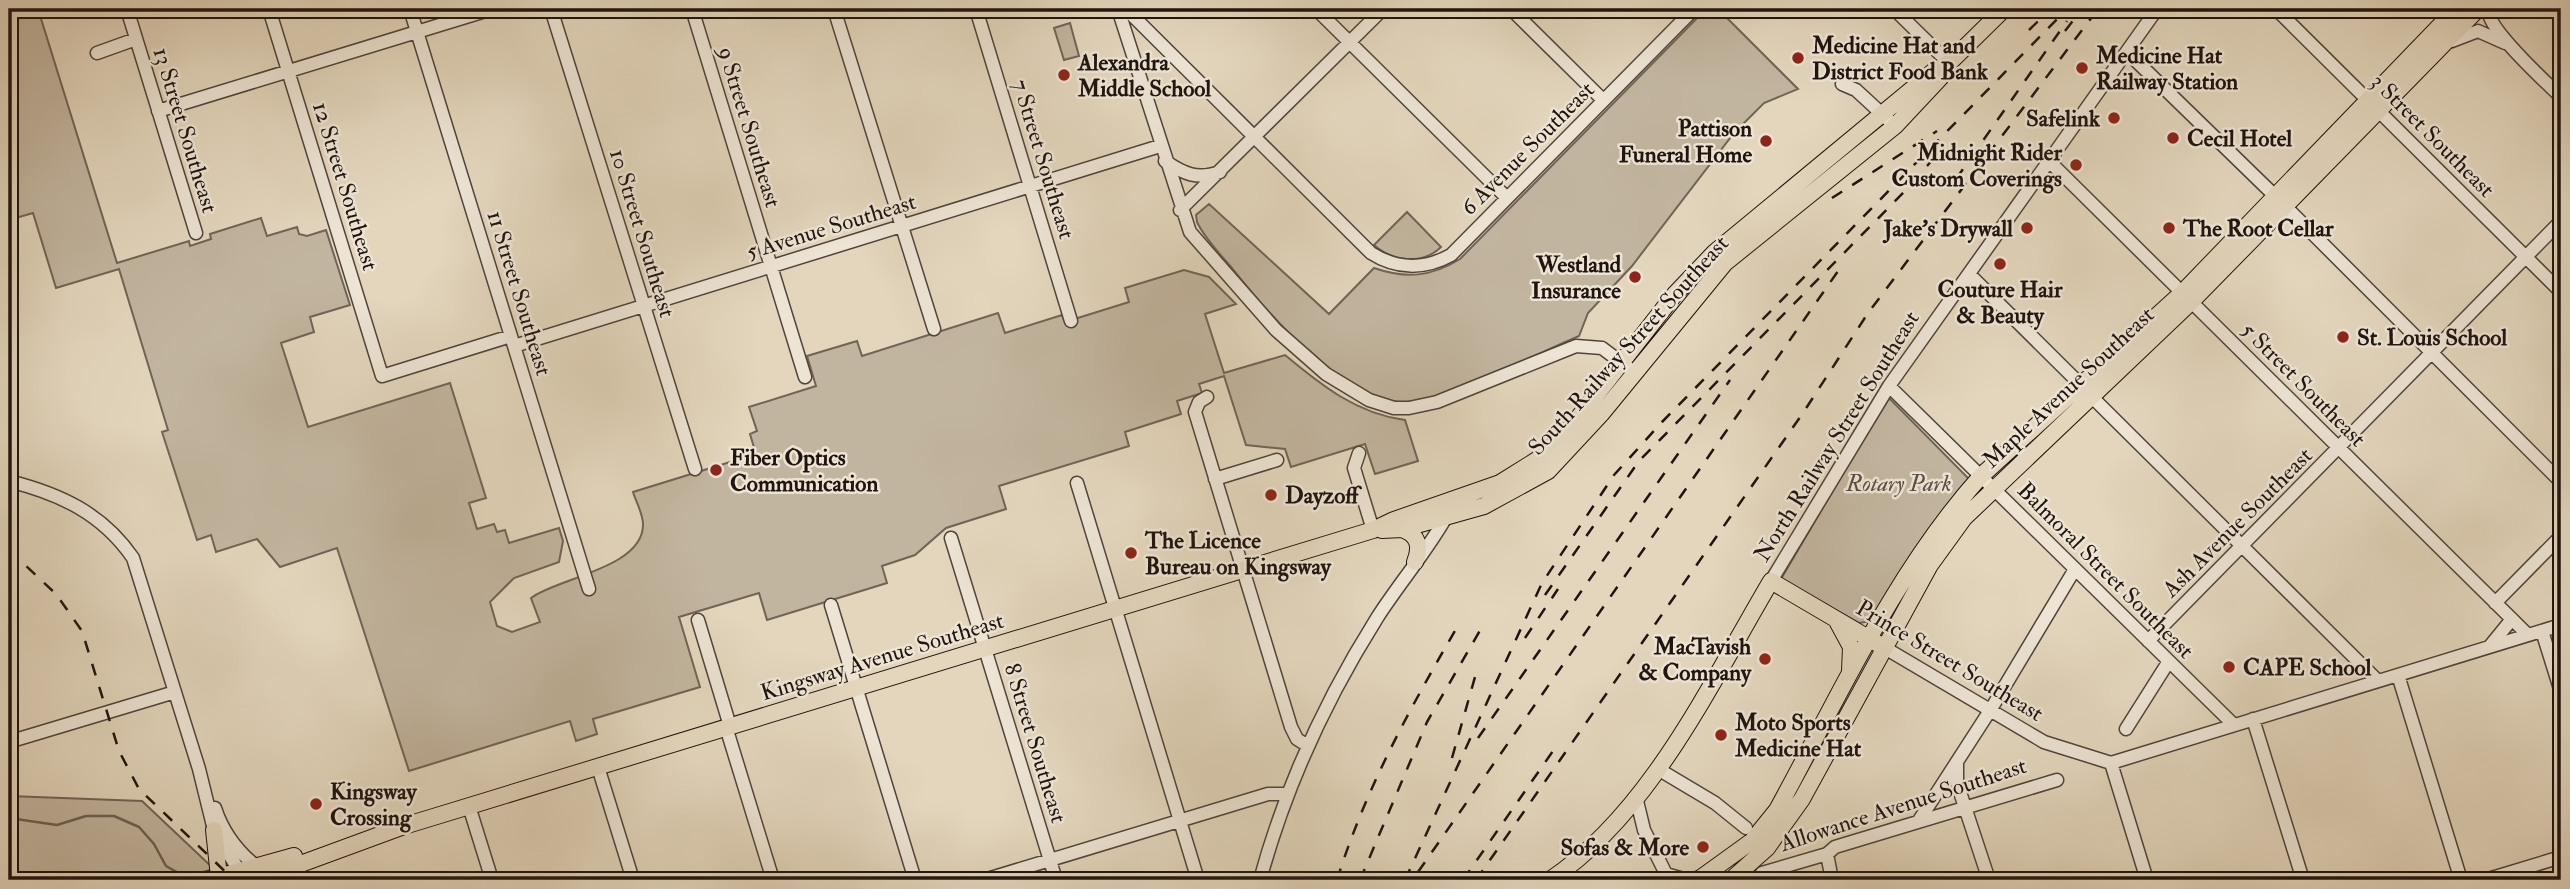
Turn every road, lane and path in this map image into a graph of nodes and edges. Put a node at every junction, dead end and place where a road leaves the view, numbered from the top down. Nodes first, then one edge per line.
1 (127, 9) edge
2 (269, 9) edge
3 (410, 9) edge
4 (492, 9) edge
5 (551, 9) edge
6 (692, 9) edge
7 (834, 9) edge
8 (976, 9) edge
9 (1118, 9) edge
10 (1316, 9) edge
11 (1383, 9) edge
12 (1511, 9) edge
13 (1694, 9) edge
14 (1894, 9) edge
15 (2004, 9) edge
16 (2157, 9) edge
17 (2276, 9) edge
18 (2454, 9) edge
19 (2465, 9) edge
20 (2478, 9) edge
21 (2488, 9) edge
22 (1131, 16) edge
23 (2459, 27) junction
24 (417, 32) junction
25 (136, 39) junction
26 (1350, 43) junction
27 (2512, 47) junction
28 (2438, 50) junction
29 (2127, 52) junction
30 (97, 53) dead end
31 (1949, 63) junction
32 (288, 71) junction
33 (1842, 84) dead end
34 (2561, 97) edge
35 (1603, 100) junction
36 (2373, 105) junction
37 (158, 111) junction
38 (1890, 120) junction
39 (1256, 138) junction
40 (1160, 146) junction
41 (1165, 161) junction
42 (2050, 162) junction
43 (1224, 171) junction
44 (1030, 186) junction
45 (1507, 198) junction
46 (2280, 201) junction
47 (1180, 210) junction
48 (2561, 221) edge
49 (901, 226) junction
50 (196, 233) dead end
51 (2526, 257) junction
52 (771, 266) junction
53 (1969, 274) junction
54 (2561, 292) edge
55 (2187, 298) junction
56 (644, 306) junction
57 (1071, 321) dead end
58 (934, 329) dead end
59 (513, 341) junction
60 (2432, 353) junction
61 (1629, 367) junction
62 (383, 376) joint
63 (805, 377) dead end
64 (1889, 386) junction
65 (2087, 392) junction
66 (1208, 397) dead end
67 (2339, 448) junction
68 (1359, 453) dead end
69 (1277, 460) dead end
70 (695, 469) dead end
71 (1981, 477) junction
72 (1215, 479) junction
73 (9, 481) edge
74 (2561, 482) edge
75 (1077, 483) dead end
76 (1993, 488) junction
77 (1455, 500) junction
78 (1446, 518) junction
79 (1402, 529) junction
80 (1373, 530) junction
81 (2561, 536) edge
82 (951, 538) dead end
83 (2242, 546) junction
84 (1415, 562) junction
85 (2074, 569) junction
86 (1243, 570) junction
87 (1772, 581) junction
88 (589, 589) dead end
89 (2495, 603) junction
90 (831, 606) dead end
91 (1115, 610) junction
92 (1832, 616) junction
93 (2512, 619) junction
94 (698, 620) dead end
95 (2561, 625) edge
96 (2542, 631) junction
97 (2528, 635) junction
98 (1870, 639) junction
99 (2148, 641) junction
100 (2490, 647) junction
101 (1885, 648) junction
102 (986, 649) junction
103 (2169, 661) junction
104 (2398, 675) junction
105 (2378, 681) junction
106 (856, 688) junction
107 (1843, 689) junction
108 (175, 692) junction
109 (2561, 692) edge
110 (1991, 709) junction
111 (2253, 719) junction
112 (2234, 725) junction
113 (728, 727) junction
114 (2126, 729) dead end
115 (15, 740) dead end
116 (1308, 746) junction
117 (1957, 762) junction
118 (2111, 763) junction
119 (598, 766) junction
120 (199, 769) junction
121 (1658, 769) junction
122 (2057, 780) dead end
123 (1288, 794) junction
124 (1637, 801) junction
125 (1967, 806) junction
126 (469, 807) junction
127 (1180, 821) junction
128 (1918, 822) junction
129 (404, 826) junction
130 (1746, 828) dead end
131 (214, 830) junction
132 (1827, 854) junction
133 (2561, 857) edge
134 (315, 860) junction
135 (1050, 860) junction
136 (1762, 873) dead end
137 (260, 876) edge
138 (1702, 878) edge
139 (213, 879) edge
140 (306, 880) edge
141 (492, 880) edge
142 (633, 880) edge
143 (773, 880) edge
144 (915, 880) edge
145 (984, 880) edge
146 (1056, 880) edge
147 (1198, 880) edge
148 (1260, 880) edge
149 (1550, 880) edge
150 (1731, 880) edge
151 (1832, 880) edge
152 (1989, 880) edge
153 (2147, 880) edge
154 (2303, 880) edge
155 (2461, 880) edge
156 (2485, 880) edge

1 - 25 street, 13 Street Southeast
2 - 32 street, 12 Street Southeast
3 - 24 street, 11 Street Southeast
4 - 24 street
5 - 56 street, 10 Street Southeast
6 - 52 street, 9 Street Southeast
7 - 49 street
8 - 44 street, 7 Street Southeast
9 - 22 street
10 - 26 street
11 - 26 street
12 - 35 street
13 - 35 street, 6 Avenue Southeast
14 - 31 street
15 - 31 main road, South Railway Street Southeast
16 - 29 street, North Railway Street Southeast
17 - 36 street, 3 Street Southeast
18 - 36 main road, Maple Avenue Southeast
19 - 23 street
20 - 23 main road, Maple Avenue Southeast
21 - 27 street
22 - 39 street
22 - 40 street
23 - 28 main road, Maple Avenue Southeast
24 - 32 street
24 - 59 street, 11 Street Southeast
25 - 30 street, 13 Street Southeast
25 - 37 street, 13 Street Southeast
26 - 39 street
26 - 45 street
27 - 28 street
27 - 34 street
28 - 36 main road, Maple Avenue Southeast
29 - 42 street, North Railway Street Southeast
29 - 46 street
31 - 38 main road, South Railway Street Southeast
32 - 37 street
32 - 62 street, 12 Street Southeast
33 - 38 street
35 - 45 street, 6 Avenue Southeast
36 - 46 main road, Maple Avenue Southeast
36 - 51 street, 3 Street Southeast
37 - 50 street, 13 Street Southeast
38 - 61 main road, South Railway Street Southeast
39 - 43 street
39 - 45 street, 6 Avenue Southeast
40 - 41 street
40 - 44 street, 5 Avenue Southeast
41 - 43 street
41 - 47 street
42 - 53 street, North Railway Street Southeast
42 - 55 street, 5 Street Southeast
43 - 47 street
44 - 49 street, 5 Avenue Southeast
44 - 57 street, 7 Street Southeast
46 - 55 main road, Maple Avenue Southeast
46 - 60 street
47 - 61 street
48 - 51 street, Ash Avenue Southeast
49 - 52 street, 5 Avenue Southeast
49 - 58 street
51 - 54 street, 3 Street Southeast
51 - 60 street, Ash Avenue Southeast
52 - 56 street, 5 Avenue Southeast
52 - 63 street, 9 Street Southeast
53 - 64 street, North Railway Street Southeast
53 - 65 street
55 - 65 main road, Maple Avenue Southeast
55 - 67 street, 5 Street Southeast
56 - 59 street, 5 Avenue Southeast
56 - 70 street, 10 Street Southeast
59 - 62 street, 5 Avenue Southeast
59 - 88 street, 11 Street Southeast
60 - 67 street, Ash Avenue Southeast
60 - 74 street
61 - 77 main road, South Railway Street Southeast
61 - 78 main road, South Railway Street Southeast
64 - 71 street, Balmoral Street Southeast
64 - 87 street, North Railway Street Southeast
65 - 71 main road, Maple Avenue Southeast
65 - 76 main road, Maple Avenue Southeast
65 - 83 street
66 - 72 street
67 - 83 street, Ash Avenue Southeast
67 - 89 street, 5 Street Southeast
68 - 80 street
69 - 72 street
71 - 76 street, Balmoral Street Southeast
71 - 98 main road, Maple Avenue Southeast
72 - 86 street
73 - 108 street
75 - 91 street
76 - 85 street, Balmoral Street Southeast
76 - 101 main road, Maple Avenue Southeast
77 - 78 street
77 - 80 main road, Kingsway Avenue Southeast
78 - 79 main road, Kingsway Avenue Southeast
78 - 84 street
79 - 80 main road, Kingsway Avenue Southeast
79 - 84 main road
80 - 86 main road, Kingsway Avenue Southeast
81 - 89 street
82 - 102 street, 8 Street Southeast
83 - 99 street, Ash Avenue Southeast
83 - 105 street
84 - 116 street
85 - 99 street, Balmoral Street Southeast
85 - 110 street
86 - 91 main road, Kingsway Avenue Southeast
86 - 116 street
87 - 92 main road, Prince Street Southeast
87 - 121 main road, North Railway Street Southeast
89 - 93 street, 5 Street Southeast
90 - 106 street
91 - 102 main road, Kingsway Avenue Southeast
91 - 127 street
92 - 98 main road, Prince Street Southeast
92 - 107 main road
93 - 97 street, 5 Street Southeast
93 - 100 street
94 - 113 street
95 - 96 street
96 - 97 street
96 - 109 street
97 - 100 street
98 - 101 main road, Prince Street Southeast
98 - 107 main road, Maple Avenue Southeast
99 - 103 street, Balmoral Street Southeast
100 - 104 street
101 - 110 street, Prince Street Southeast
101 - 150 main road, Maple Avenue Southeast
102 - 106 main road, Kingsway Avenue Southeast
102 - 135 street, 8 Street Southeast
103 - 112 street, Balmoral Street Southeast
103 - 114 street
104 - 105 street
104 - 155 street
105 - 111 street
106 - 113 main road, Kingsway Avenue Southeast
106 - 144 street
107 - 138 main road, Maple Avenue Southeast
108 - 115 street
108 - 120 street
110 - 117 street
110 - 118 street, Prince Street Southeast
111 - 112 street
111 - 154 street
112 - 118 street
113 - 119 main road, Kingsway Avenue Southeast
113 - 143 street
116 - 123 street
117 - 125 street
117 - 128 street
118 - 153 street
119 - 126 main road, Kingsway Avenue Southeast
119 - 142 street
120 - 131 street
120 - 137 street
121 - 124 main road, North Railway Street Southeast
121 - 130 street
122 - 125 street, Allowance Avenue Southeast
123 - 127 street
123 - 148 street
124 - 138 street
124 - 149 main road, North Railway Street Southeast
125 - 128 street, Allowance Avenue Southeast
125 - 152 street
126 - 129 main road, Kingsway Avenue Southeast
126 - 141 street
127 - 135 street
127 - 147 street
128 - 132 street, Allowance Avenue Southeast
129 - 134 main road, Kingsway Avenue Southeast
129 - 137 main road, Kingsway Avenue Southeast
131 - 137 street
131 - 139 main road
132 - 136 street, Allowance Avenue Southeast
132 - 151 street
133 - 156 street
134 - 137 main road, Kingsway Avenue Southeast
134 - 140 main road
135 - 145 street
135 - 146 street, 8 Street Southeast
137 - 139 main road, Kingsway Avenue Southeast

